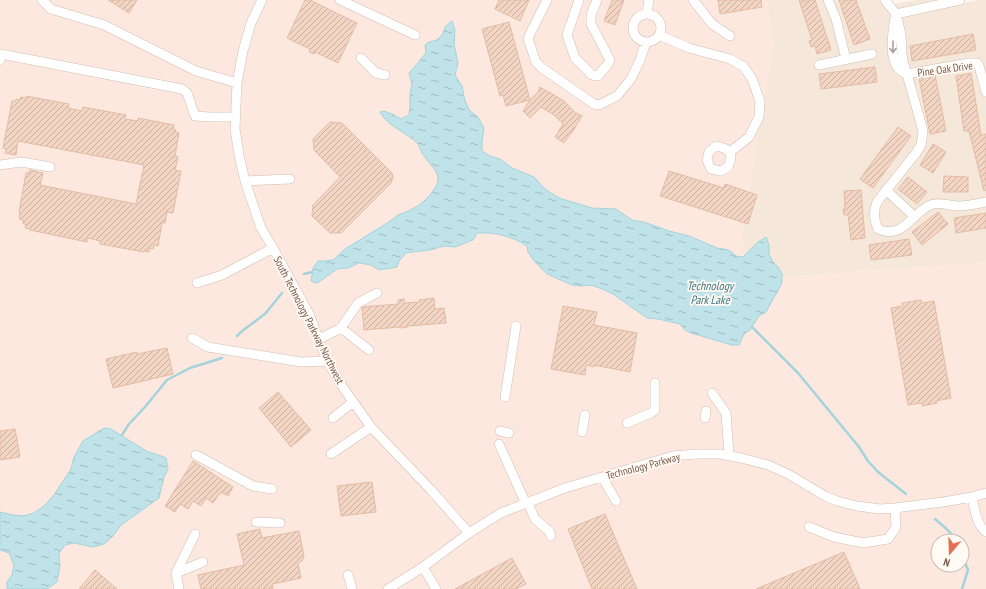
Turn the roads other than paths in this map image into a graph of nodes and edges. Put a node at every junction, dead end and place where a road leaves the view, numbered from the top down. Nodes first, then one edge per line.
1 (42, 0) edge
2 (262, 0) edge
3 (340, 0) edge
4 (547, 0) edge
5 (579, 0) edge
6 (649, 0) edge
7 (693, 0) edge
8 (828, 0) edge
9 (885, 0) edge
10 (960, 0) edge
11 (594, 1) edge
12 (647, 13) junction
13 (896, 14) junction
14 (415, 35) dead end
15 (660, 35) junction
16 (730, 36) dead end
17 (646, 42) junction
18 (872, 54) dead end
19 (361, 58) dead end
20 (846, 59) junction
21 (0, 60) edge
22 (819, 65) dead end
23 (907, 74) junction
24 (385, 75) dead end
25 (237, 83) junction
26 (986, 92) edge
27 (236, 117) junction
28 (730, 152) dead end
29 (0, 165) edge
30 (50, 167) dead end
31 (290, 179) dead end
32 (245, 181) junction
33 (886, 190) junction
34 (986, 202) edge
35 (914, 217) junction
36 (273, 248) junction
37 (197, 283) dead end
38 (377, 293) dead end
39 (516, 326) dead end
40 (341, 328) junction
41 (192, 338) dead end
42 (319, 339) junction
43 (369, 350) dead end
44 (327, 361) junction
45 (655, 383) dead end
46 (712, 393) dead end
47 (505, 397) dead end
48 (353, 402) junction
49 (584, 415) dead end
50 (333, 418) dead end
51 (627, 423) dead end
52 (371, 427) junction
53 (582, 432) dead end
54 (498, 444) dead end
55 (331, 454) dead end
56 (196, 455) dead end
57 (729, 455) junction
58 (602, 477) junction
59 (272, 490) dead end
60 (986, 493) edge
61 (972, 497) junction
62 (616, 501) dead end
63 (527, 503) junction
64 (895, 508) junction
65 (256, 522) dead end
66 (280, 523) dead end
67 (809, 527) dead end
68 (986, 532) edge
69 (469, 533) junction
70 (195, 534) dead end
71 (551, 536) dead end
72 (203, 562) dead end
73 (423, 567) junction
74 (176, 573) junction
75 (348, 575) dead end
76 (179, 589) edge
77 (352, 589) edge
78 (388, 589) edge
79 (436, 589) edge

1 - 25 street
2 - 25 street, South Technology Parkway Northwest
3 - 14 street
4 - 17 street
5 - 11 street
6 - 12 street
7 - 16 street
8 - 20 street
9 - 13 street
10 - 13 street
12 - 15 street
12 - 17 street
13 - 23 street
15 - 17 street
15 - 28 street
18 - 20 street
19 - 24 street
20 - 22 street
21 - 27 street
23 - 26 street, Pine Oak Drive
23 - 33 street
25 - 27 street, South Technology Parkway Northwest
27 - 32 street, South Technology Parkway Northwest
29 - 30 street
31 - 32 street
32 - 36 street, South Technology Parkway Northwest
33 - 35 street
33 - 35 street
34 - 35 street
36 - 37 street
36 - 42 street, South Technology Parkway Northwest
38 - 40 street
39 - 47 street
40 - 42 street
40 - 43 street
41 - 44 street
42 - 44 street, South Technology Parkway Northwest
44 - 48 street, South Technology Parkway Northwest
45 - 51 street
46 - 57 street
48 - 50 street
48 - 52 street, South Technology Parkway Northwest
49 - 53 street
52 - 55 street
52 - 69 street, South Technology Parkway Northwest
54 - 63 street
56 - 59 street
57 - 58 street, Technology Parkway
57 - 64 street, Technology Parkway
58 - 62 street
58 - 63 street, Technology Parkway
60 - 61 street, Technology Parkway
61 - 64 street, Technology Parkway
61 - 68 street
63 - 69 street, Technology Parkway
63 - 71 street
64 - 67 street
65 - 66 street
69 - 73 street, Technology Parkway
70 - 74 street
72 - 74 street
73 - 78 street, Technology Parkway
73 - 79 street
74 - 76 street
75 - 77 street

